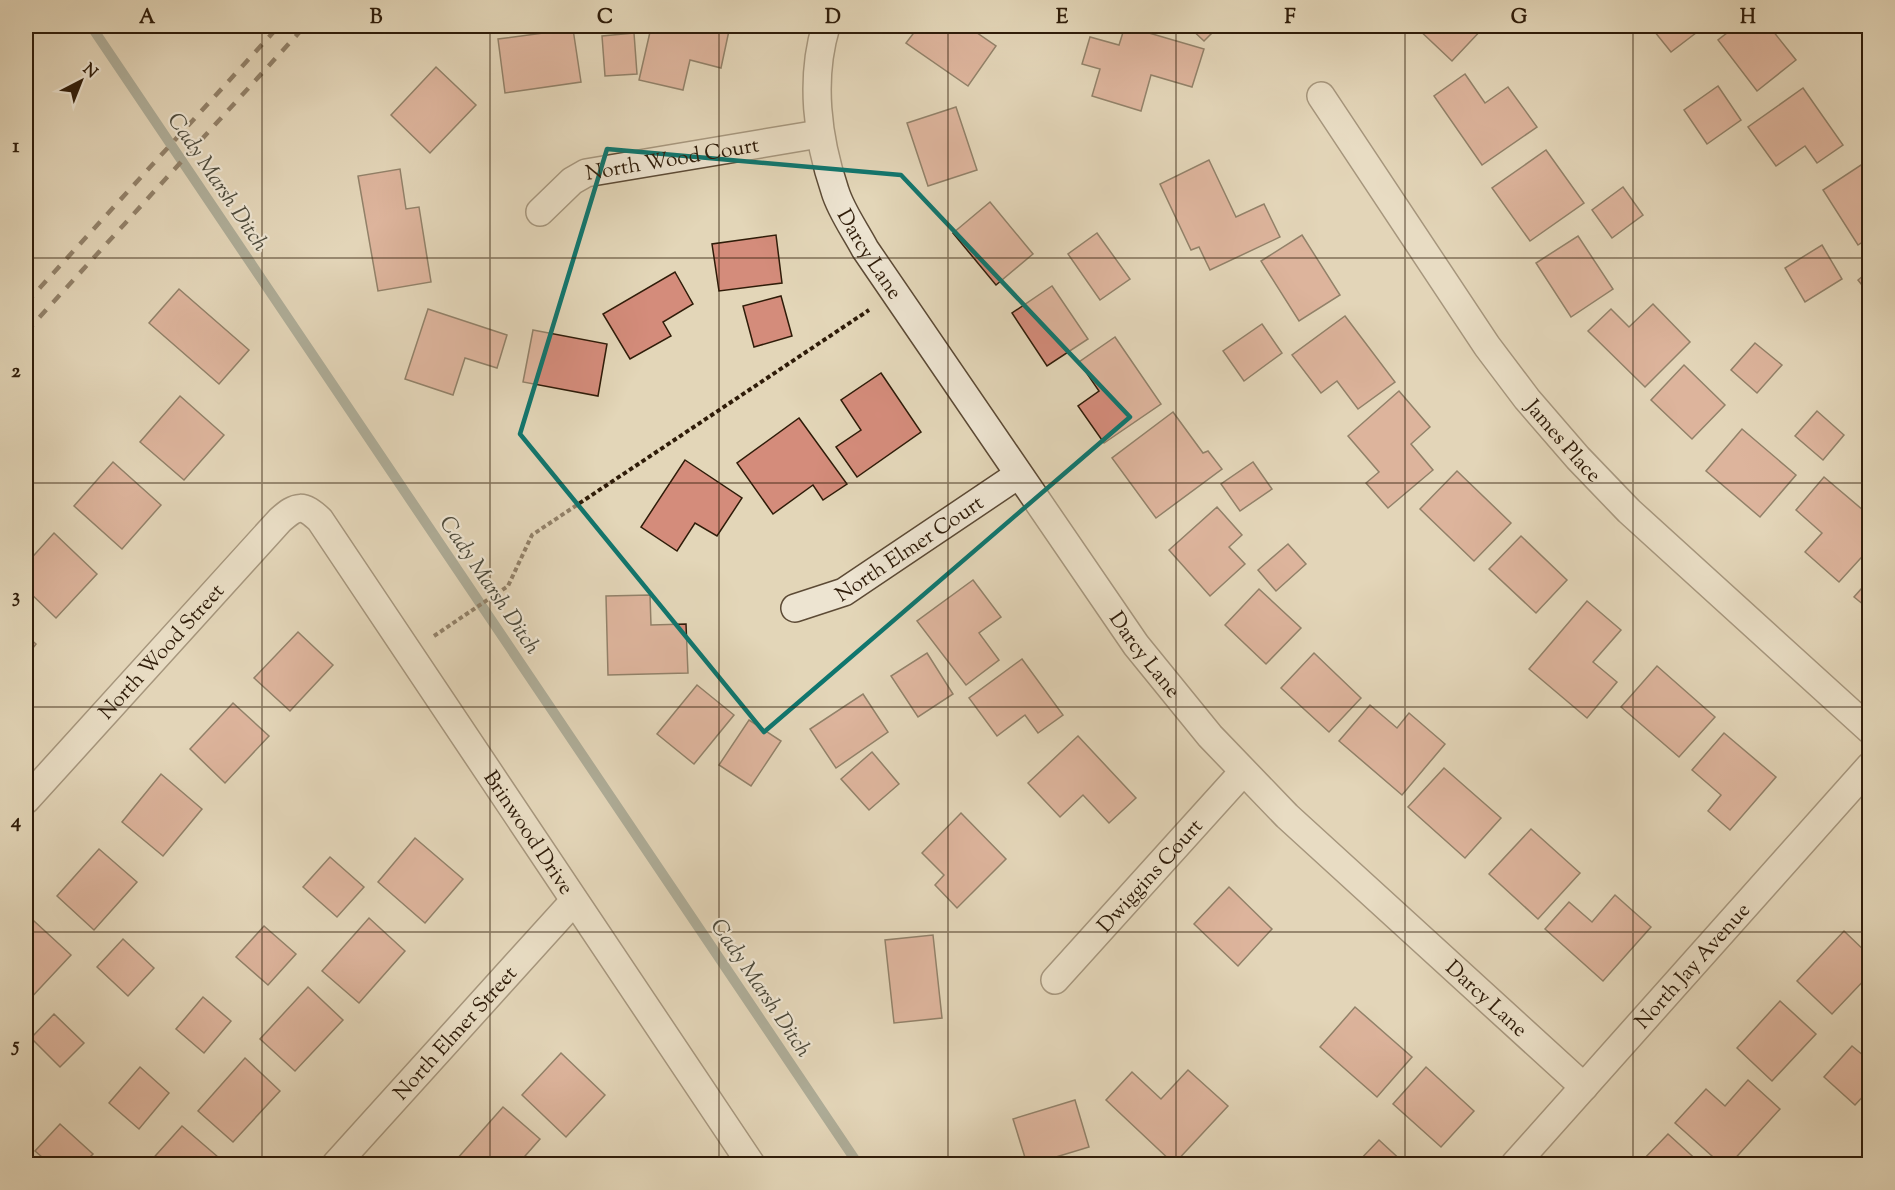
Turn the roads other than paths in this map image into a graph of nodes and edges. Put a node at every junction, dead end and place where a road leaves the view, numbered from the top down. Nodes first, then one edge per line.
1 (826, 26) edge
2 (1321, 96) dead end
3 (819, 134) junction
4 (540, 212) dead end
5 (1018, 475) junction
6 (301, 508) joint
7 (795, 608) dead end
8 (1869, 730) edge
9 (1869, 766) edge
10 (1243, 772) junction
11 (26, 800) edge
12 (574, 901) junction
13 (1055, 980) dead end
14 (1584, 1087) junction
15 (336, 1164) edge
16 (751, 1164) edge
17 (1515, 1164) edge

1 - 3 street
2 - 8 street, James Place
3 - 4 street, North Wood Court
3 - 5 street, Darcy Lane
5 - 7 street, North Elmer Court
5 - 10 street, Darcy Lane
6 - 11 street, North Wood Street
6 - 12 street, Brinwood Drive
9 - 14 street, North Jay Avenue
10 - 13 street, Dwiggins Court
10 - 14 street, Darcy Lane
12 - 15 street, North Elmer Street
12 - 16 street, Brinwood Drive
14 - 17 street, North Jay Avenue

